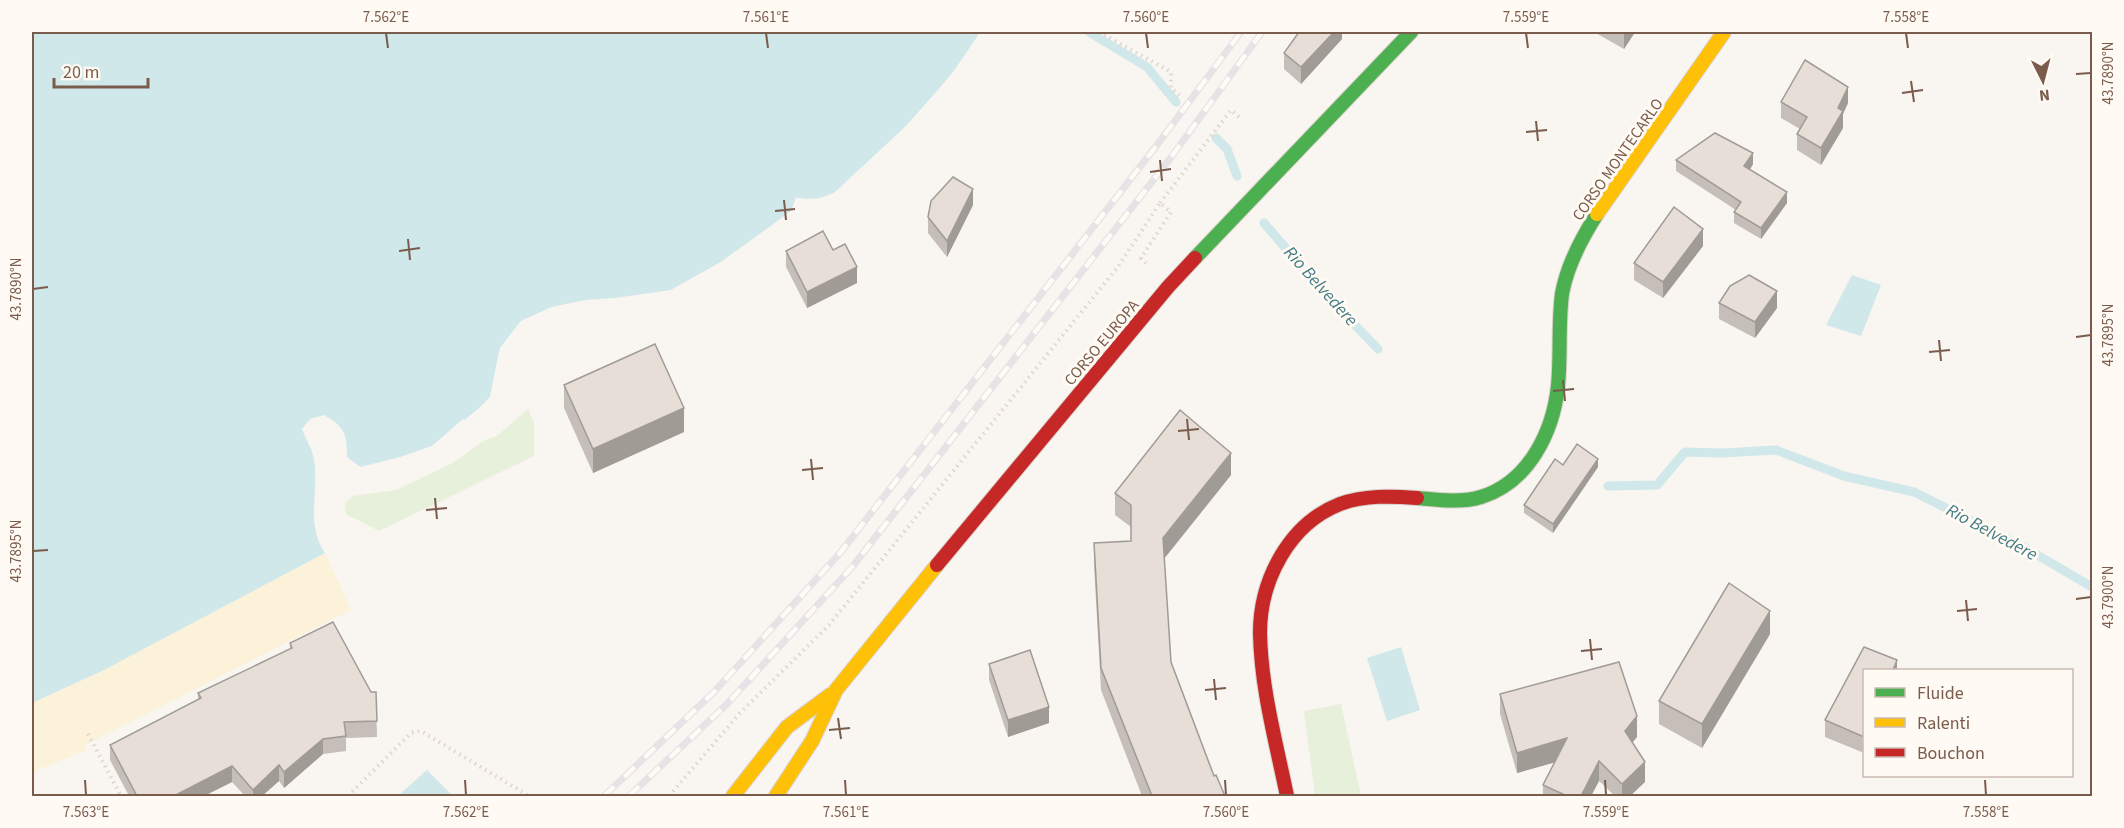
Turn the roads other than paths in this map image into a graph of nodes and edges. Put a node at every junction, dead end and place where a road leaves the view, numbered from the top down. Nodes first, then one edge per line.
1 (1411, 32) edge
2 (1724, 32) edge
3 (836, 690) junction
4 (732, 796) edge
5 (776, 796) edge
6 (1287, 796) edge

1 - 3 main road, CORSO EUROPA
2 - 6 main road, CORSO MONTECARLO
3 - 4 main road, CORSO EUROPA
3 - 5 main road, CORSO EUROPA

